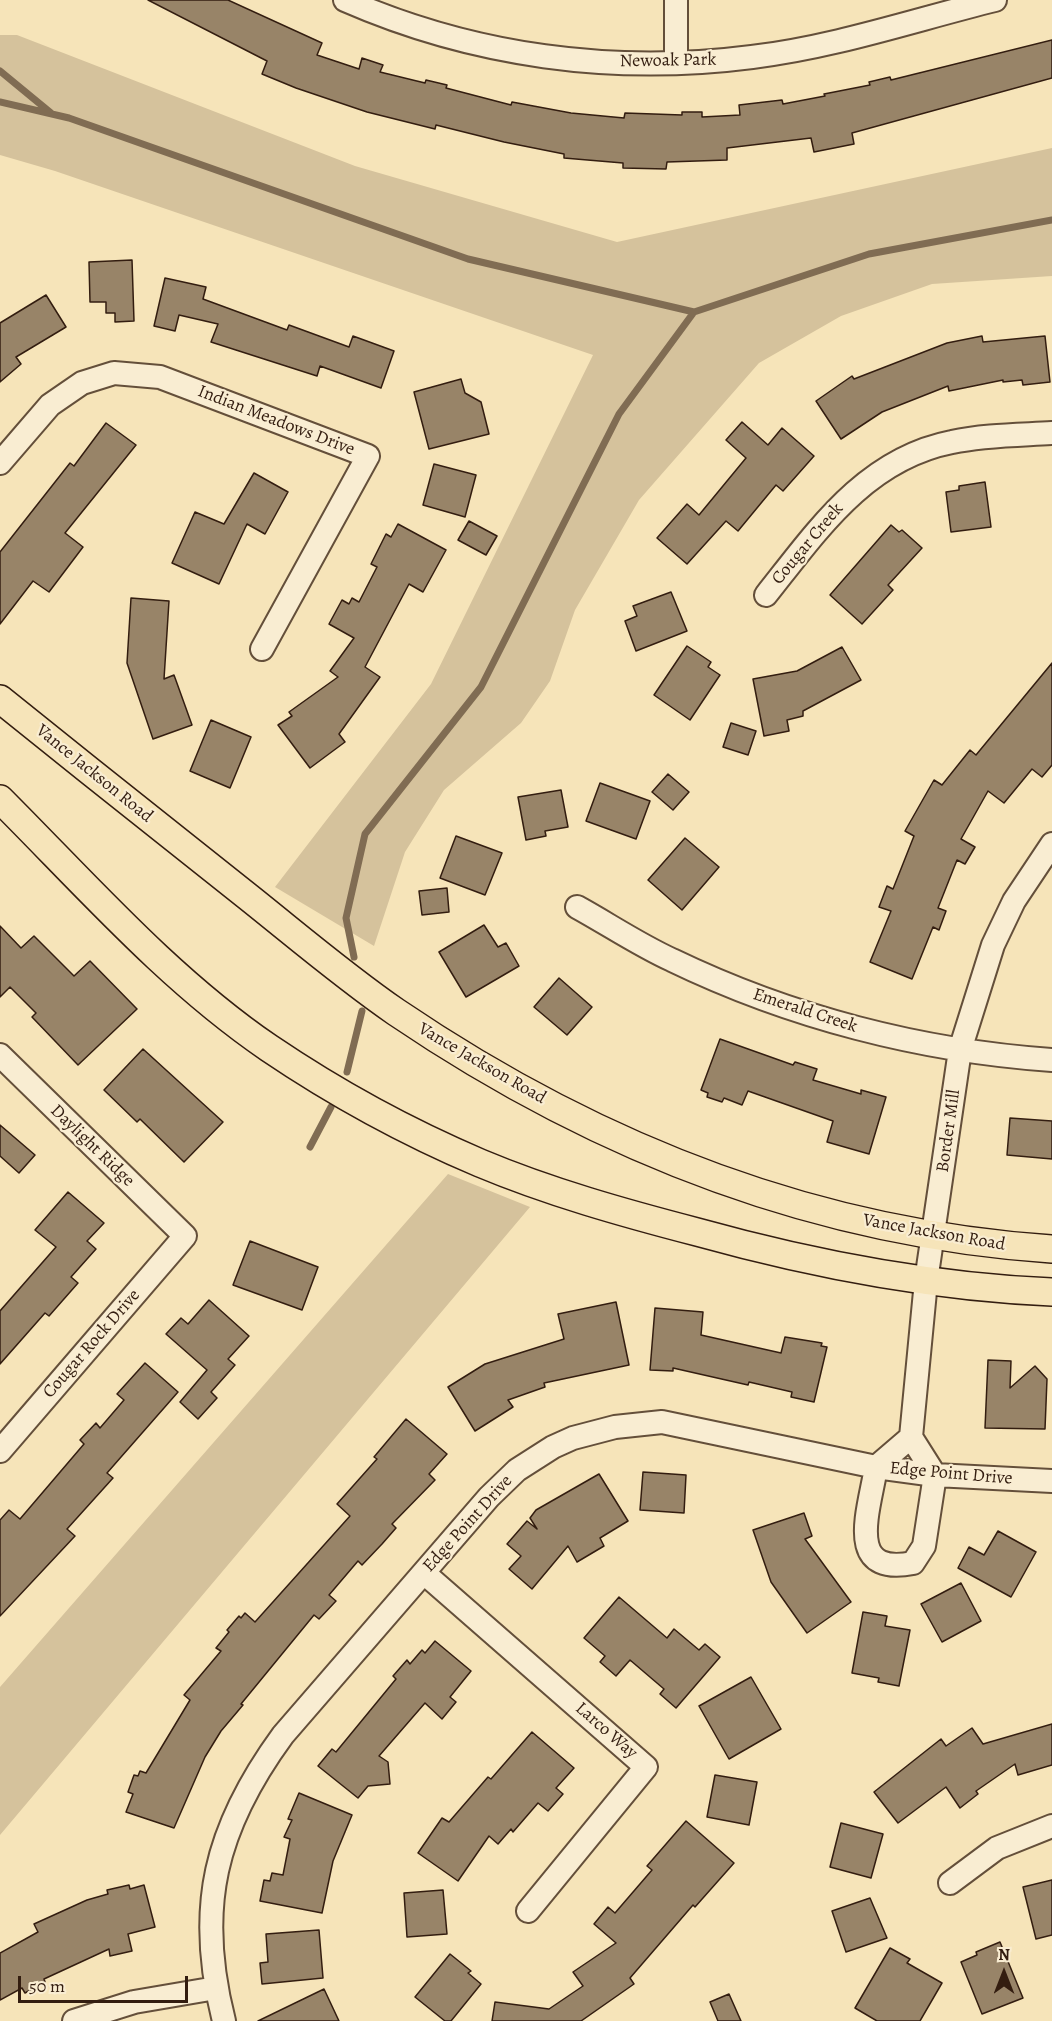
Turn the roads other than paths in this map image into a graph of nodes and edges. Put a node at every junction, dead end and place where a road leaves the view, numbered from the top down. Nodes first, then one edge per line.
1 (676, 0) edge
2 (988, 1) edge
3 (355, 2) edge
4 (676, 63) junction
5 (1052, 433) edge
6 (0, 463) edge
7 (766, 595) dead end
8 (262, 649) dead end
9 (0, 699) edge
10 (0, 799) edge
11 (1052, 844) edge
12 (577, 907) dead end
13 (960, 1050) junction
14 (0, 1055) edge
15 (1052, 1060) edge
16 (185, 1236) joint
17 (934, 1236) junction
18 (1052, 1249) edge
19 (926, 1281) junction
20 (1052, 1292) edge
21 (911, 1437) junction
22 (0, 1451) edge
23 (876, 1467) junction
24 (935, 1475) junction
25 (1052, 1481) edge
26 (424, 1574) junction
27 (1052, 1826) edge
28 (950, 1883) dead end
29 (528, 1911) dead end
30 (216, 1988) junction
31 (74, 2021) edge
32 (224, 2021) edge

1 - 4 street
2 - 4 street, Newoak Park
3 - 4 street, Newoak Park
5 - 7 street, Cougar Creek
6 - 8 street, Indian Meadows Drive
9 - 17 main road, Vance Jackson Road
10 - 19 main road
11 - 13 street, Border Mill
12 - 13 street, Emerald Creek
13 - 15 street, Emerald Creek
13 - 17 street, Border Mill
14 - 16 street, Daylight Ridge
16 - 22 street, Cougar Rock Drive
17 - 18 main road, Vance Jackson Road
17 - 19 street, Border Mill
19 - 20 main road
19 - 21 street, Border Mill
21 - 23 street
21 - 24 street
23 - 24 street, Edge Point Drive
23 - 24 street
23 - 26 street, Edge Point Drive
24 - 25 street, Edge Point Drive
26 - 29 street, Larco Way
26 - 30 street, Edge Point Drive
27 - 28 street
30 - 31 street
30 - 32 street, Edge Point Drive

